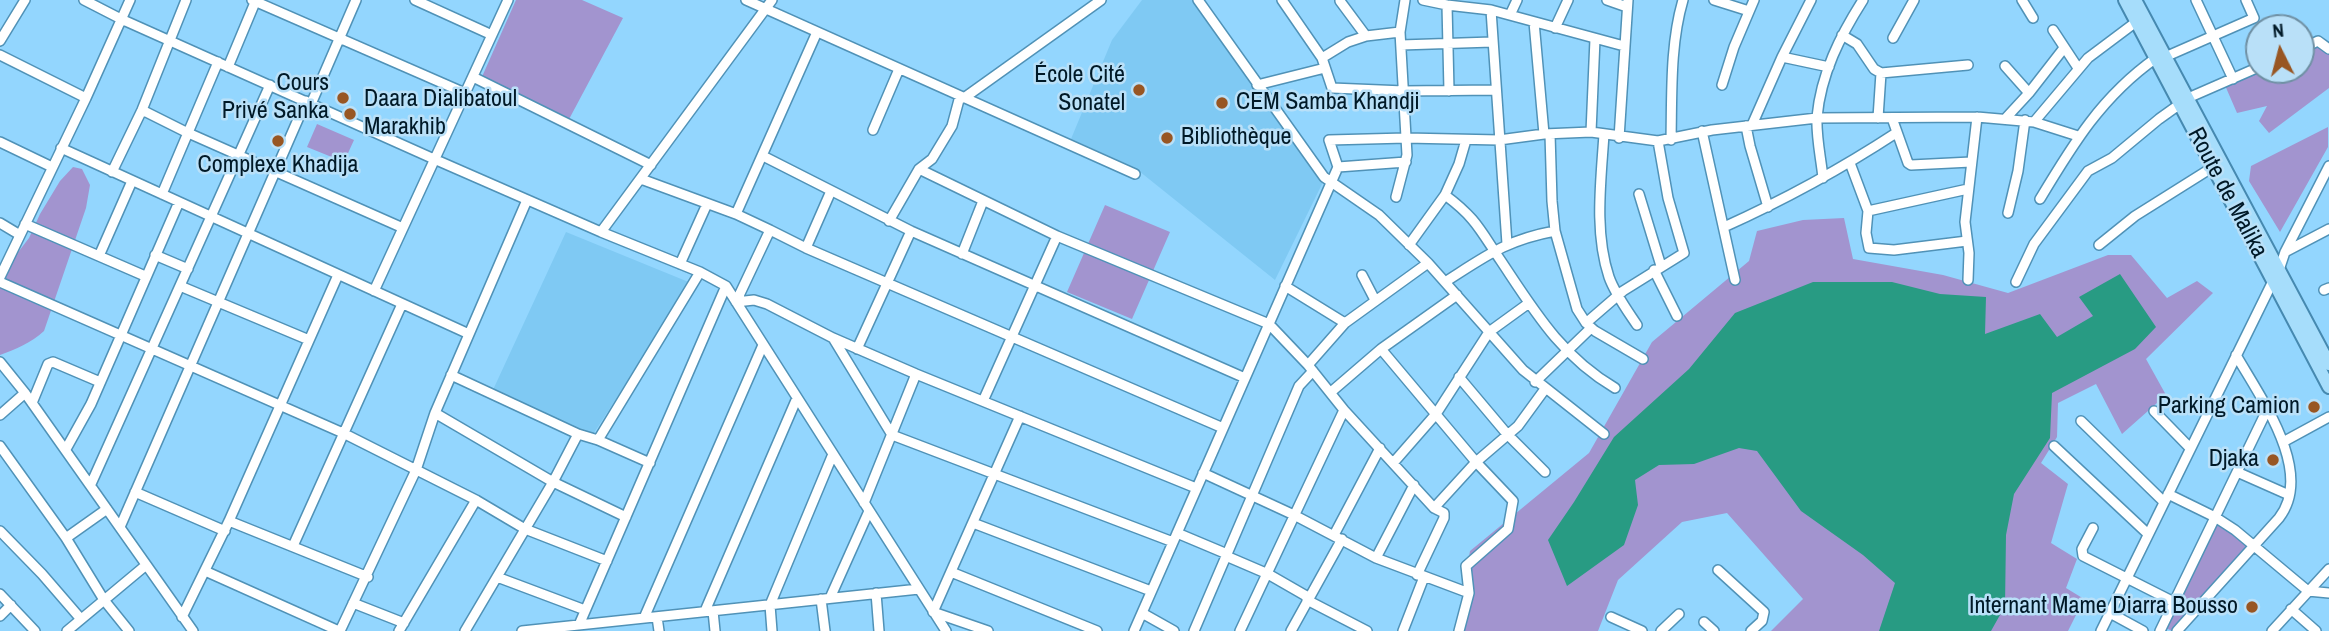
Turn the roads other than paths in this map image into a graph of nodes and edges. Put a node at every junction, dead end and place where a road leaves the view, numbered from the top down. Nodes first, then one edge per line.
1 (25, 0) edge
2 (84, 0) edge
3 (130, 0) edge
4 (186, 0) edge
5 (356, 0) edge
6 (415, 0) edge
7 (508, 0) edge
8 (746, 0) edge
9 (772, 0) edge
10 (1101, 0) edge
11 (1198, 0) edge
12 (1282, 0) edge
13 (1405, 0) edge
14 (1423, 0) edge
15 (1517, 0) edge
16 (1568, 0) edge
17 (1607, 0) edge
18 (1683, 0) edge
19 (1714, 0) edge
20 (1754, 0) edge
21 (1811, 0) edge
22 (1863, 0) edge
23 (1914, 0) edge
24 (2022, 0) edge
25 (2125, 0) edge
26 (2135, 0) edge
27 (2196, 0) edge
28 (2246, 0) edge
29 (254, 1) edge
30 (1340, 1) edge
31 (1454, 4) edge
32 (1628, 4) edge
33 (766, 9) junction
34 (1491, 10) junction
35 (1749, 10) junction
36 (1510, 15) junction
37 (2033, 18) dead end
38 (121, 19) junction
39 (1534, 22) junction
40 (2136, 22) junction
41 (1555, 28) junction
42 (2053, 30) dead end
43 (817, 32) junction
44 (1401, 32) junction
45 (1842, 35) junction
46 (492, 36) junction
47 (1366, 36) junction
48 (2213, 36) junction
49 (338, 38) junction
50 (1893, 38) dead end
51 (169, 39) junction
52 (1595, 39) junction
53 (0, 41) edge
54 (1492, 42) junction
55 (1448, 44) junction
56 (1401, 45) junction
57 (1624, 46) junction
58 (2064, 48) junction
59 (0, 55) edge
60 (1782, 57) junction
61 (2160, 57) junction
62 (1322, 58) junction
63 (218, 62) junction
64 (1968, 65) dead end
65 (2006, 66) dead end
66 (228, 67) junction
67 (1829, 67) junction
68 (1325, 68) junction
69 (2078, 68) junction
70 (899, 69) junction
71 (1881, 73) junction
72 (2245, 73) edge
73 (472, 77) junction
74 (2233, 79) junction
75 (270, 85) junction
76 (1257, 85) junction
77 (1722, 85) dead end
78 (1495, 90) junction
79 (1404, 91) junction
80 (1449, 91) junction
81 (465, 93) junction
82 (2029, 93) junction
83 (962, 97) junction
84 (86, 98) junction
85 (2184, 102) junction
86 (308, 103) junction
87 (142, 110) junction
88 (1977, 117) junction
89 (1817, 118) junction
90 (1878, 118) junction
91 (1892, 118) junction
92 (2005, 119) junction
93 (2030, 121) junction
94 (1749, 125) junction
95 (873, 130) dead end
96 (1702, 131) junction
97 (186, 132) junction
98 (1591, 132) junction
99 (1896, 133) junction
100 (1547, 134) junction
101 (1604, 134) junction
102 (2078, 136) junction
103 (1406, 138) junction
104 (1619, 138) junction
105 (1466, 139) junction
106 (1499, 140) junction
107 (1671, 140) junction
108 (1658, 141) junction
109 (0, 142) edge
110 (61, 148) junction
111 (239, 155) junction
112 (763, 156) junction
113 (434, 159) junction
114 (1406, 162) junction
115 (1971, 162) junction
116 (1850, 163) junction
117 (651, 165) junction
118 (52, 167) junction
119 (1338, 167) junction
120 (2213, 167) junction
121 (919, 169) junction
122 (2328, 169) edge
123 (275, 171) junction
124 (112, 172) junction
125 (1135, 174) dead end
126 (1823, 178) junction
127 (640, 179) junction
128 (132, 181) junction
129 (1331, 181) junction
130 (1968, 189) junction
131 (831, 191) junction
132 (162, 194) junction
133 (1639, 194) dead end
134 (1445, 195) junction
135 (1396, 197) dead end
136 (2040, 199) dead end
137 (527, 200) junction
138 (983, 201) junction
139 (179, 202) junction
140 (706, 204) junction
141 (1768, 207) junction
142 (1868, 211) junction
143 (2008, 213) dead end
144 (736, 214) junction
145 (211, 217) junction
146 (889, 221) junction
147 (0, 223) edge
148 (25, 224) junction
149 (1724, 227) junction
150 (403, 228) junction
151 (2329, 229) edge
152 (769, 230) junction
153 (911, 231) junction
154 (1555, 231) junction
155 (601, 232) junction
156 (248, 234) junction
157 (20, 236) junction
158 (1058, 236) junction
159 (1967, 241) junction
160 (1507, 244) junction
161 (1409, 245) junction
162 (2099, 245) dead end
163 (806, 248) junction
164 (1494, 250) junction
165 (2285, 252) junction
166 (962, 254) junction
167 (155, 255) junction
168 (99, 256) junction
169 (1427, 263) junction
170 (680, 264) junction
171 (1658, 268) junction
172 (188, 269) junction
173 (700, 272) junction
174 (338, 275) junction
175 (1362, 275) dead end
176 (2276, 275) junction
177 (145, 276) junction
178 (0, 280) edge
179 (1735, 280) dead end
180 (1968, 280) dead end
181 (887, 282) junction
182 (1445, 282) junction
183 (2016, 282) dead end
184 (180, 286) junction
185 (726, 286) junction
186 (1035, 286) junction
187 (1285, 286) junction
188 (374, 291) junction
189 (1457, 295) junction
190 (1618, 295) junction
191 (1375, 300) junction
192 (219, 301) junction
193 (736, 302) junction
194 (1529, 303) junction
195 (402, 304) junction
196 (1677, 316) dead end
197 (1345, 323) junction
198 (1269, 324) junction
199 (1588, 326) junction
200 (1637, 326) dead end
201 (1489, 332) junction
202 (120, 334) junction
203 (469, 334) junction
204 (1012, 337) junction
205 (833, 338) junction
206 (309, 340) junction
207 (763, 345) junction
208 (152, 349) junction
209 (857, 349) junction
210 (1381, 349) junction
211 (1569, 352) junction
212 (2236, 355) junction
213 (2327, 355) edge
214 (1643, 359) dead end
215 (0, 362) edge
216 (190, 366) junction
217 (1311, 368) junction
218 (916, 374) junction
219 (451, 375) junction
220 (1459, 377) junction
221 (1245, 379) junction
222 (100, 382) junction
223 (1535, 382) junction
224 (2329, 387) edge
225 (1615, 388) dead end
226 (1545, 389) junction
227 (1331, 392) junction
228 (25, 393) junction
229 (797, 398) junction
230 (983, 401) junction
231 (32, 403) junction
232 (281, 405) junction
233 (1344, 410) junction
234 (2267, 410) junction
235 (2154, 411) dead end
236 (435, 413) junction
237 (1436, 414) junction
238 (0, 415) edge
239 (1020, 416) junction
240 (2329, 417) edge
241 (2081, 421) dead end
242 (1223, 428) junction
243 (343, 433) junction
244 (578, 434) junction
245 (1507, 434) junction
246 (1604, 434) dead end
247 (892, 435) junction
248 (598, 440) junction
249 (2283, 442) junction
250 (0, 446) edge
251 (2054, 446) dead end
252 (1380, 448) junction
253 (66, 449) junction
254 (2190, 449) junction
255 (833, 454) junction
256 (1394, 462) junction
257 (1476, 462) junction
258 (650, 463) junction
259 (416, 470) junction
260 (1203, 472) junction
261 (1545, 472) dead end
262 (2238, 472) junction
263 (995, 474) junction
264 (553, 482) junction
265 (91, 484) junction
266 (1414, 485) junction
267 (1196, 488) junction
268 (135, 492) junction
269 (2289, 495) junction
270 (1251, 496) junction
271 (2166, 498) junction
272 (476, 500) junction
273 (866, 507) junction
274 (1434, 508) junction
275 (107, 509) junction
276 (1294, 515) junction
277 (626, 517) junction
278 (2215, 517) junction
279 (229, 521) junction
280 (972, 523) junction
281 (120, 527) junction
282 (2093, 528) dead end
283 (525, 529) junction
284 (0, 531) edge
285 (225, 531) junction
286 (2148, 534) junction
287 (1175, 537) junction
288 (1338, 537) junction
289 (66, 538) junction
290 (2254, 545) junction
291 (293, 546) junction
292 (1226, 555) junction
293 (1376, 558) junction
294 (607, 561) junction
295 (145, 566) junction
296 (2329, 569) edge
297 (1718, 570) dead end
298 (205, 571) junction
299 (951, 572) junction
300 (1268, 574) junction
301 (1421, 576) junction
302 (368, 577) junction
303 (497, 577) junction
304 (2126, 579) junction
305 (919, 589) junction
306 (2308, 591) junction
307 (1151, 592) junction
308 (876, 593) junction
309 (1469, 593) junction
310 (2329, 593) edge
311 (0, 594) edge
312 (826, 598) junction
313 (1308, 598) junction
314 (104, 600) junction
315 (2174, 602) junction
316 (353, 603) junction
317 (11, 605) junction
318 (770, 605) junction
319 (2291, 609) junction
320 (585, 610) junction
321 (709, 611) junction
322 (933, 612) junction
323 (1142, 613) junction
324 (2110, 613) junction
325 (1679, 614) dead end
326 (0, 616) edge
327 (182, 617) junction
328 (657, 617) junction
329 (1611, 617) dead end
330 (80, 618) junction
331 (644, 618) junction
332 (1704, 622) dead end
333 (579, 625) junction
334 (402, 627) edge
335 (604, 627) edge
336 (549, 630) edge
337 (35, 631) edge
338 (67, 631) edge
339 (130, 631) edge
340 (193, 631) edge
341 (340, 631) edge
342 (465, 631) edge
343 (522, 631) edge
344 (659, 631) edge
345 (715, 631) edge
346 (772, 631) edge
347 (825, 631) edge
348 (879, 631) edge
349 (946, 631) edge
350 (988, 631) edge
351 (1097, 631) edge
352 (1134, 631) edge
353 (1174, 631) edge
354 (1194, 631) edge
355 (1241, 631) edge
356 (1291, 631) edge
357 (1367, 631) edge
358 (1403, 631) edge
359 (1460, 631) edge
360 (1642, 631) edge
361 (1661, 631) edge
362 (1714, 631) edge
363 (1751, 631) edge
364 (2101, 631) edge
365 (2143, 631) edge
366 (2161, 631) edge
367 (2177, 631) edge
368 (2272, 631) edge
369 (2316, 631) edge

1 - 53 street
2 - 38 street
3 - 38 street
4 - 51 street
5 - 49 street
6 - 46 street
7 - 46 street
8 - 33 street
9 - 33 street
10 - 83 street
11 - 76 street
12 - 62 street
13 - 44 street
14 - 31 street
15 - 36 street
16 - 41 street
17 - 32 street
18 - 107 street
19 - 35 street
20 - 35 street
21 - 60 street
22 - 45 street
23 - 50 street
24 - 37 street
25 - 40 main road, Route de Malika
26 - 61 main road, Route de Malika
27 - 48 street
28 - 48 street
29 - 49 street
29 - 66 street
30 - 47 street
31 - 34 street
31 - 55 street
32 - 57 street
33 - 43 street
33 - 117 street
34 - 36 street
34 - 54 street
35 - 77 street
36 - 39 street
38 - 51 street
38 - 84 street
39 - 41 street
39 - 100 street
40 - 61 main road, Route de Malika
40 - 69 street
41 - 52 street
42 - 58 street
43 - 70 street
43 - 112 street
44 - 47 street
44 - 56 street
45 - 67 street
45 - 71 street
46 - 73 street
47 - 62 street
48 - 61 street
48 - 74 street
49 - 81 street
49 - 86 street
51 - 63 street
51 - 87 street
52 - 57 street
52 - 98 street
54 - 55 street
54 - 78 street
55 - 56 street
55 - 80 street
56 - 79 street
57 - 104 street
58 - 69 street
58 - 82 street
59 - 84 street
60 - 67 street
60 - 94 street
61 - 85 main road, Route de Malika
61 - 102 street
62 - 68 street
63 - 66 street
63 - 97 street
64 - 71 street
65 - 82 street
66 - 75 street
67 - 89 street
68 - 76 street
68 - 79 street
69 - 93 street
70 - 83 street
70 - 95 street
71 - 90 street
72 - 74 street
73 - 81 street
73 - 117 street
74 - 85 street
75 - 86 street
75 - 111 street
76 - 129 street
78 - 80 street
78 - 106 street
79 - 80 street
79 - 103 street
81 - 113 street
82 - 92 street
83 - 121 street
83 - 125 street
84 - 110 street
85 - 120 main road, Route de Malika
85 - 176 main road, Route de Malika
85 - 183 street
86 - 113 street
86 - 123 street
87 - 97 street
87 - 124 street
88 - 91 street
88 - 92 street
88 - 115 street
89 - 90 street
89 - 94 street
89 - 126 street
90 - 91 street
91 - 99 street
92 - 93 street
93 - 102 street
93 - 143 street
94 - 96 street
94 - 141 street
96 - 107 street
96 - 149 street
97 - 111 street
97 - 132 street
98 - 100 street
98 - 101 street
99 - 115 street
99 - 116 street
100 - 106 street
100 - 154 street
101 - 104 street
101 - 190 street
102 - 136 street
103 - 105 street
103 - 114 street
103 - 119 street
104 - 108 street
105 - 106 street
105 - 134 street
106 - 160 street
107 - 108 street
108 - 171 street
109 - 118 street
110 - 118 street
110 - 124 street
111 - 123 street
111 - 145 street
112 - 131 street
112 - 144 street
113 - 137 street
113 - 150 street
114 - 119 street
114 - 135 street
115 - 130 street
116 - 126 street
116 - 142 street
117 - 127 street
118 - 148 street
119 - 129 street
120 - 162 street
120 - 176 main road, Route de Malika
121 - 138 street
121 - 146 street
122 - 165 street
123 - 150 street
123 - 156 street
124 - 128 street
126 - 141 street
127 - 140 street
127 - 155 street
128 - 132 street
128 - 168 street
129 - 161 street
129 - 187 street
130 - 142 street
130 - 159 street
131 - 146 street
131 - 163 street
132 - 139 street
133 - 171 street
134 - 161 street
134 - 164 street
137 - 155 street
137 - 203 street
138 - 158 street
138 - 166 street
139 - 145 street
139 - 167 street
140 - 144 street
140 - 170 street
141 - 149 street
142 - 159 street
144 - 152 street
145 - 156 street
145 - 172 street
146 - 153 street
147 - 157 street
148 - 157 street
148 - 168 street
149 - 179 street
150 - 188 street
151 - 165 street
152 - 163 street
152 - 193 street
153 - 166 street
153 - 181 street
154 - 160 street
154 - 199 street
155 - 170 street
156 - 174 street
156 - 192 street
157 - 178 street
158 - 186 street
158 - 198 street
159 - 180 street
160 - 164 street
161 - 169 street
163 - 181 street
164 - 182 street
164 - 194 street
165 - 176 street
166 - 186 street
167 - 172 street
167 - 177 street
168 - 177 street
169 - 182 street
169 - 191 street
170 - 173 street
171 - 190 street
171 - 196 street
172 - 184 street
173 - 185 street
173 - 248 street
174 - 188 street
174 - 206 street
175 - 191 street
176 - 212 street
176 - 213 main road, Route de Malika
176 - 224 main road, Route de Malika
177 - 202 street
178 - 202 street
181 - 204 street
181 - 209 street
182 - 189 street
184 - 192 street
184 - 208 street
185 - 193 street
185 - 258 street
186 - 204 street
186 - 221 street
187 - 197 street
187 - 198 street
188 - 195 street
189 - 201 street
189 - 210 street
190 - 199 street
190 - 200 street
191 - 197 street
192 - 206 street
192 - 216 street
193 - 205 street
193 - 207 street
194 - 201 street
194 - 211 street
195 - 203 street
195 - 243 street
197 - 217 street
198 - 217 street
198 - 221 street
199 - 211 street
199 - 214 street
201 - 220 street
201 - 223 street
202 - 208 street
202 - 222 street
203 - 219 street
204 - 230 street
204 - 242 street
205 - 209 street
205 - 247 street
206 - 232 street
207 - 229 street
207 - 331 street
208 - 216 street
208 - 265 street
209 - 218 street
210 - 227 street
210 - 237 street
211 - 223 street
211 - 225 street
212 - 234 street
212 - 254 street
215 - 228 street
216 - 232 street
216 - 268 street
217 - 227 street
217 - 270 street
218 - 230 street
218 - 247 street
219 - 236 street
219 - 244 street
220 - 237 street
220 - 245 street
221 - 242 street
222 - 231 street
222 - 253 street
223 - 226 street
226 - 245 street
226 - 246 street
227 - 233 street
228 - 231 street
228 - 238 street
229 - 255 street
229 - 321 street
230 - 239 street
231 - 253 street
232 - 243 street
232 - 279 street
233 - 252 street
233 - 276 street
234 - 249 street
234 - 262 street
235 - 254 street
236 - 259 street
236 - 264 street
237 - 256 street
237 - 257 street
239 - 263 street
239 - 267 street
240 - 249 street
241 - 271 street
242 - 260 street
243 - 259 street
243 - 291 street
244 - 248 street
244 - 264 street
245 - 257 street
245 - 261 street
247 - 263 street
247 - 273 street
248 - 258 street
249 - 269 street
250 - 289 street
251 - 286 street
252 - 256 street
252 - 288 street
253 - 265 street
254 - 271 street
255 - 273 street
255 - 318 street
256 - 266 street
257 - 274 street
257 - 309 street
258 - 277 street
259 - 272 street
259 - 302 street
260 - 267 street
260 - 270 street
262 - 269 street
262 - 278 street
263 - 280 street
263 - 287 street
264 - 277 street
264 - 283 street
265 - 275 street
266 - 274 street
266 - 293 street
267 - 287 street
268 - 281 street
268 - 285 street
269 - 290 street
270 - 276 street
270 - 292 street
271 - 278 street
271 - 286 street
272 - 283 street
272 - 334 street
273 - 305 street
273 - 312 street
274 - 301 street
275 - 281 street
275 - 289 street
276 - 288 street
276 - 300 street
277 - 294 street
278 - 290 street
278 - 315 street
279 - 285 street
279 - 291 street
280 - 299 street
280 - 307 street
281 - 295 street
282 - 304 street
283 - 294 street
283 - 303 street
284 - 330 street
285 - 298 street
286 - 304 street
287 - 292 street
287 - 307 street
288 - 293 street
288 - 313 street
289 - 314 street
290 - 306 street
290 - 367 street
291 - 302 street
292 - 300 street
292 - 354 street
293 - 301 street
294 - 320 street
295 - 314 street
295 - 327 street
296 - 306 street
297 - 363 street
298 - 327 street
298 - 341 street
299 - 322 street
299 - 351 street
300 - 313 street
300 - 355 street
301 - 309 street
301 - 358 street
302 - 316 street
303 - 320 street
303 - 342 street
304 - 315 street
304 - 324 street
305 - 308 street
305 - 322 street
306 - 310 street
306 - 319 street
307 - 323 street
308 - 312 street
308 - 348 street
309 - 359 street
311 - 317 street
312 - 318 street
312 - 347 street
313 - 356 street
313 - 357 street
314 - 330 street
314 - 339 street
315 - 366 street
316 - 334 street
316 - 341 street
317 - 326 street
317 - 337 street
318 - 321 street
318 - 346 street
319 - 368 street
319 - 369 street
320 - 333 street
321 - 328 street
321 - 345 street
322 - 349 street
322 - 350 street
323 - 352 street
323 - 353 street
324 - 364 street
324 - 365 street
325 - 361 street
327 - 340 street
328 - 331 street
328 - 344 street
329 - 360 street
330 - 338 street
331 - 335 street
332 - 362 street
333 - 335 street
333 - 336 street
336 - 343 street

